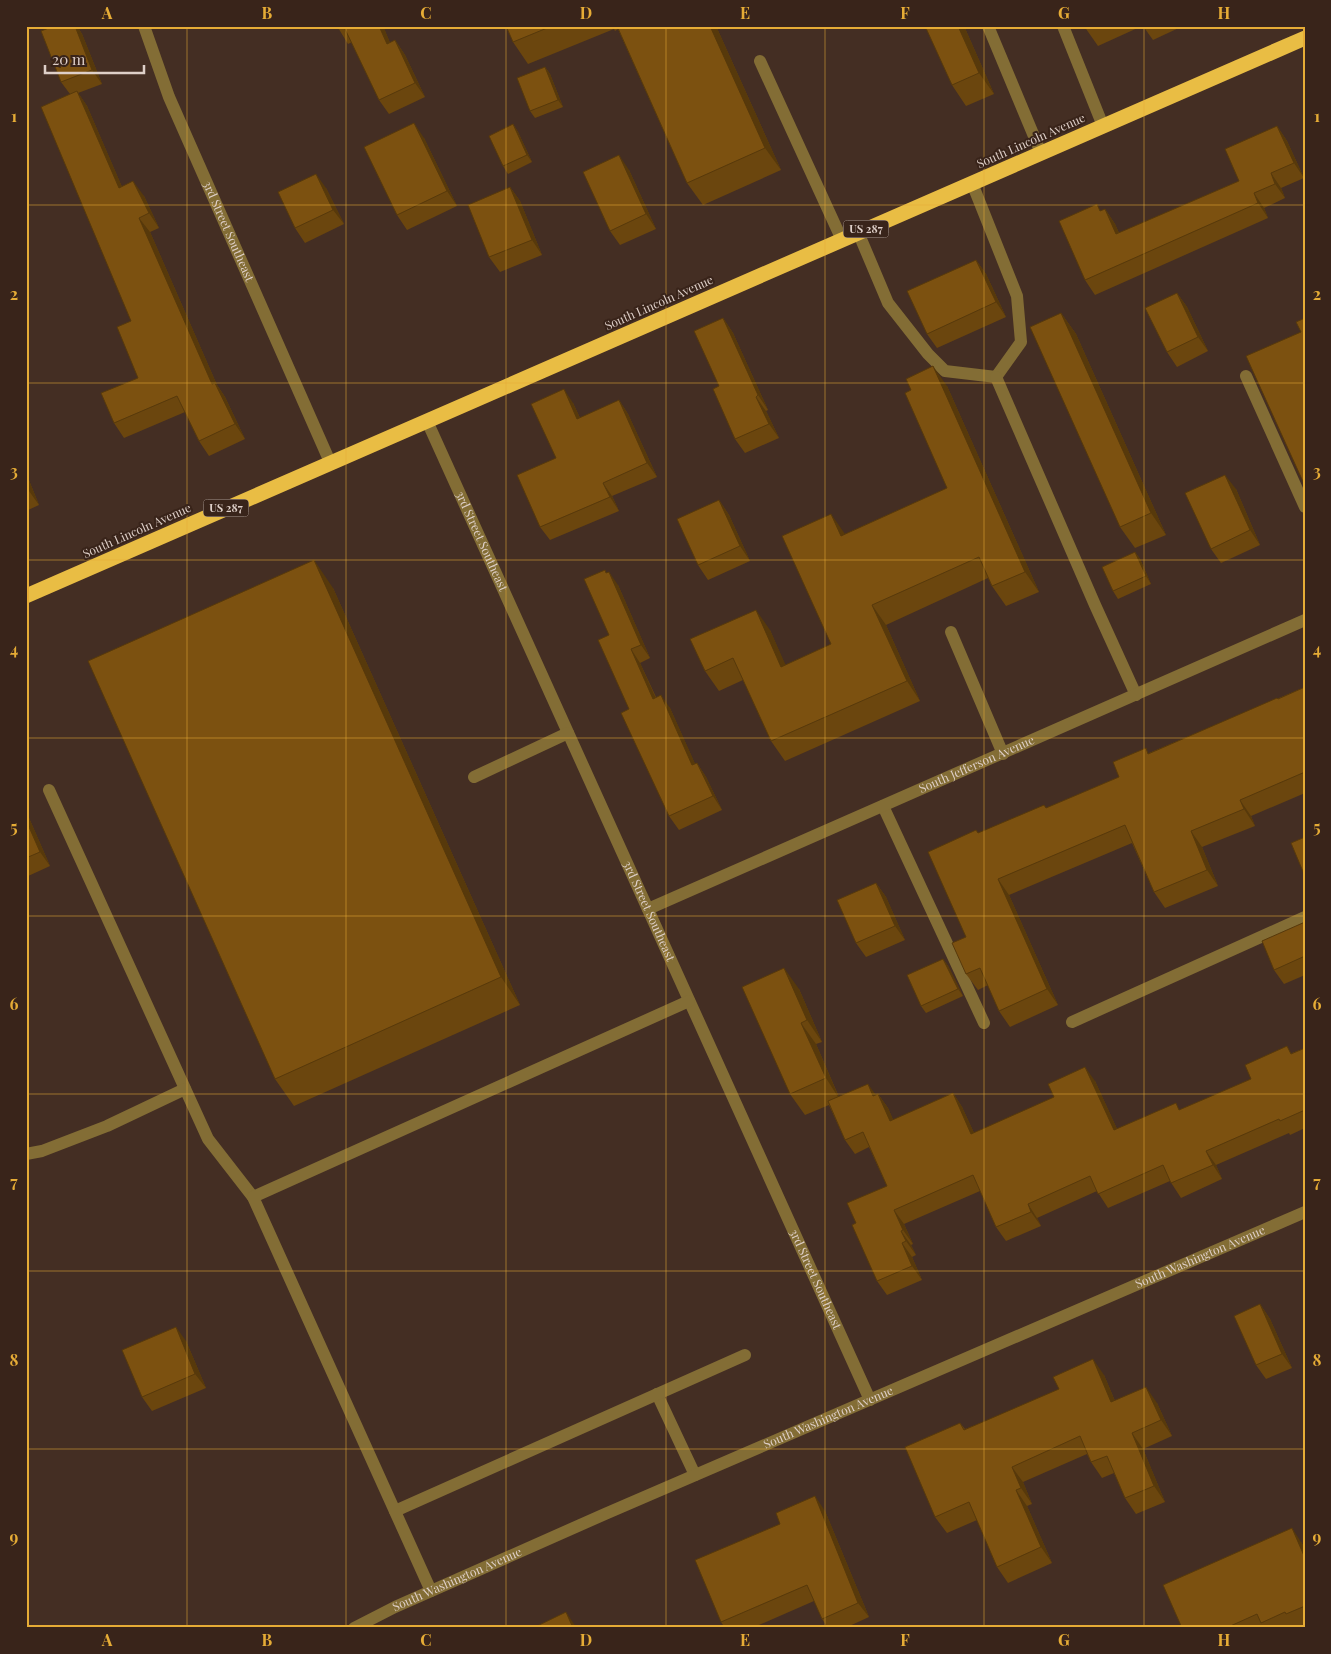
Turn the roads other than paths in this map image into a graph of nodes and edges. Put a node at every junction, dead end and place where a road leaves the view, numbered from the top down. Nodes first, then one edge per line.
1 (144, 26) edge
2 (988, 26) edge
3 (1063, 26) edge
4 (1305, 38) edge
5 (760, 61) dead end
6 (1103, 126) junction
7 (1040, 153) junction
8 (972, 183) junction
9 (858, 232) junction
10 (842, 240) junction
11 (1246, 376) edge
12 (996, 377) junction
13 (427, 421) junction
14 (330, 462) junction
15 (1305, 507) edge
16 (26, 596) edge
17 (1305, 620) edge
18 (951, 632) dead end
19 (1136, 695) junction
20 (568, 733) junction
21 (1003, 754) junction
22 (474, 777) dead end
23 (49, 790) dead end
24 (883, 806) junction
25 (648, 909) junction
26 (1305, 918) edge
27 (689, 1001) junction
28 (1072, 1022) dead end
29 (984, 1023) dead end
30 (185, 1088) junction
31 (26, 1154) edge
32 (253, 1197) junction
33 (1305, 1212) edge
34 (745, 1355) dead end
35 (657, 1394) junction
36 (870, 1400) junction
37 (695, 1475) junction
38 (395, 1512) junction
39 (431, 1591) junction
40 (354, 1628) edge

1 - 14 street, 3rd Street Southeast
2 - 7 street
3 - 6 street
4 - 6 highway, South Lincoln Avenue / US 287
5 - 10 street
6 - 7 highway, South Lincoln Avenue / US 287
7 - 8 highway, South Lincoln Avenue / US 287
8 - 9 highway, South Lincoln Avenue / US 287
8 - 12 street
9 - 10 highway, South Lincoln Avenue / US 287
9 - 12 street
10 - 13 highway, South Lincoln Avenue / US 287
11 - 15 street
12 - 19 street
13 - 14 highway, South Lincoln Avenue / US 287
13 - 20 street, 3rd Street Southeast
14 - 16 highway, South Lincoln Avenue / US 287
17 - 19 street, South Jefferson Avenue
18 - 21 street
19 - 21 street, South Jefferson Avenue
20 - 22 street
20 - 25 street, 3rd Street Southeast
21 - 24 street, South Jefferson Avenue
23 - 30 street
24 - 25 street, South Jefferson Avenue
24 - 29 street
25 - 27 street, 3rd Street Southeast
26 - 28 street
27 - 32 street
27 - 36 street, 3rd Street Southeast
30 - 31 street
30 - 32 street
32 - 38 street
33 - 36 street, South Washington Avenue
34 - 35 street
35 - 37 street
35 - 38 street
36 - 37 street, South Washington Avenue
37 - 39 street, South Washington Avenue
38 - 39 street
39 - 40 street, South Washington Avenue

